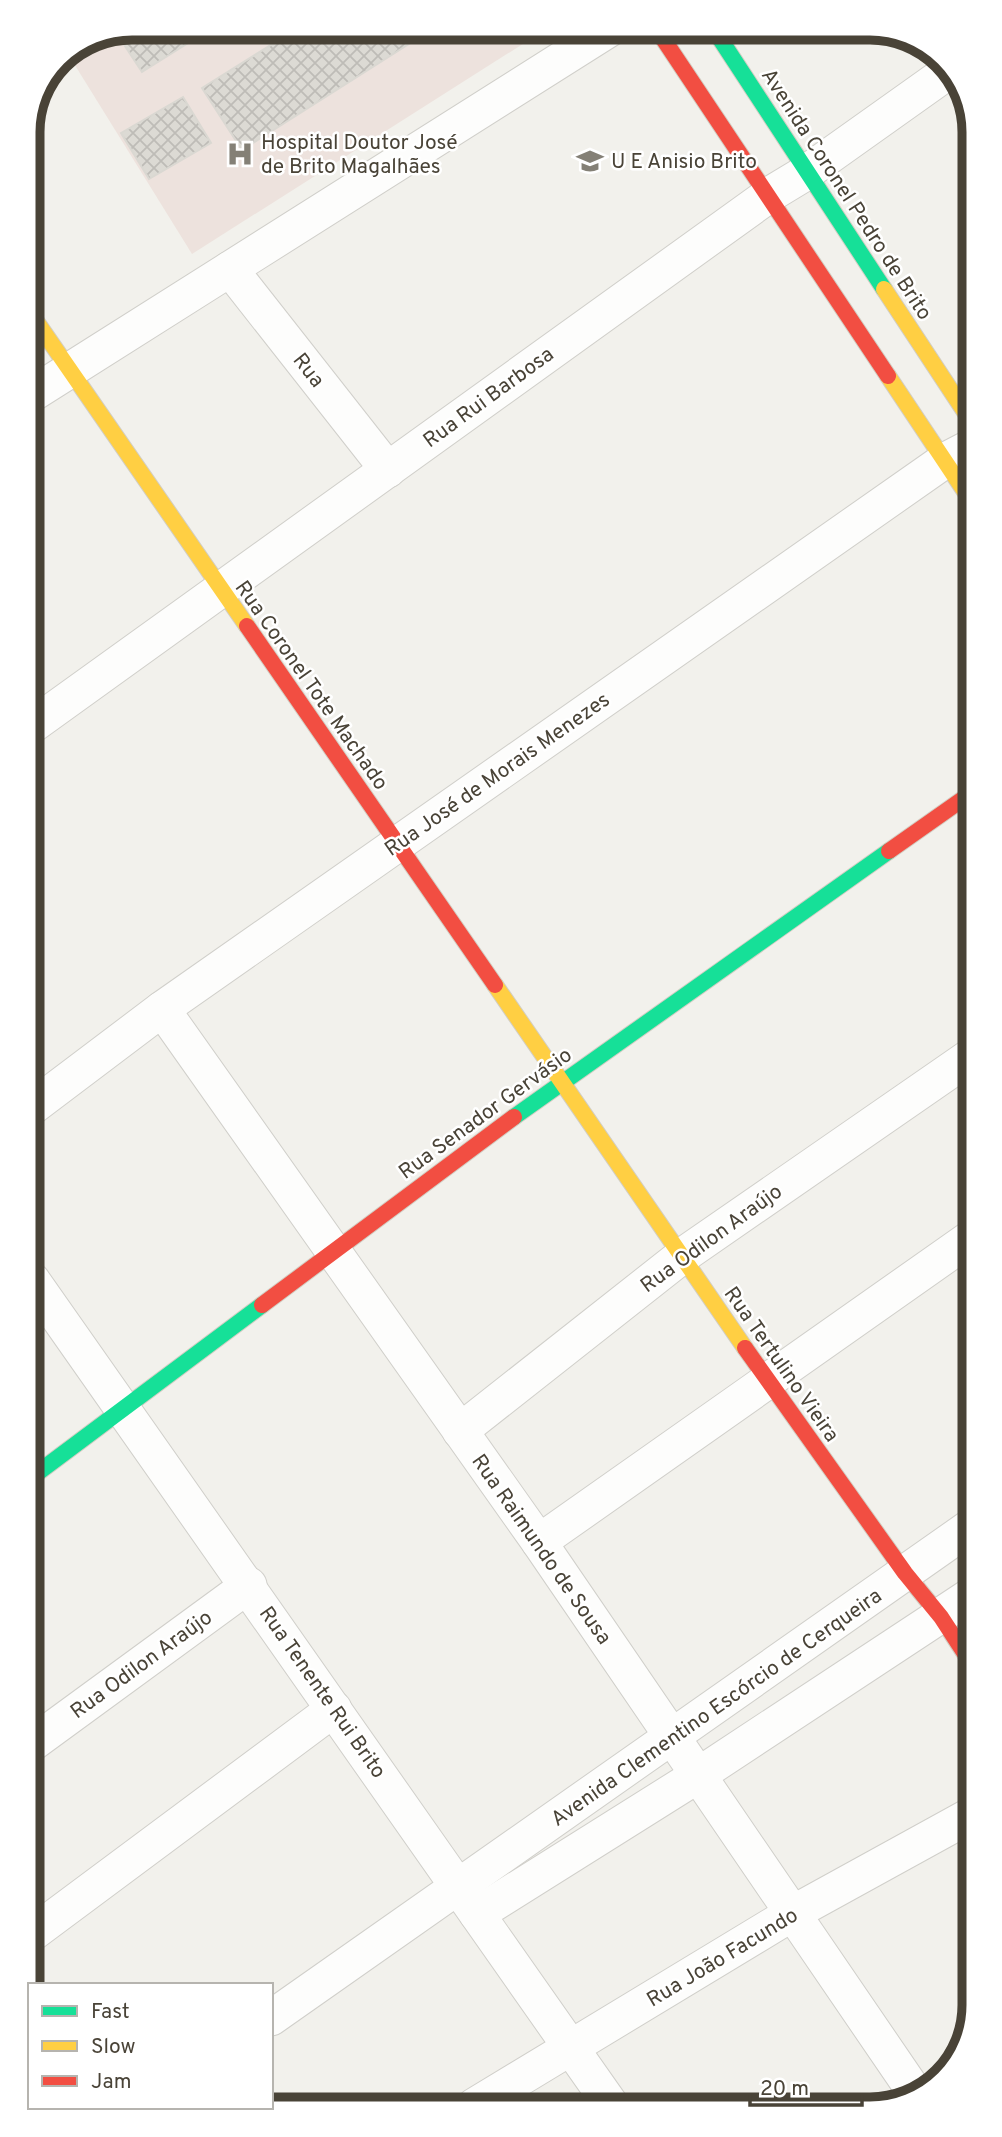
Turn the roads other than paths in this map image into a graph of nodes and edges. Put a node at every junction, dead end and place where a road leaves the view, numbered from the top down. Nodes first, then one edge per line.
1 (592, 40) edge
2 (664, 40) edge
3 (721, 40) edge
4 (943, 76) edge
5 (807, 172) junction
6 (769, 195) junction
7 (230, 270) junction
8 (40, 327) edge
9 (70, 371) junction
10 (40, 389) edge
11 (962, 407) edge
12 (957, 455) edge
13 (388, 470) junction
14 (962, 472) edge
15 (221, 590) junction
16 (40, 720) edge
17 (962, 800) edge
18 (397, 844) junction
19 (162, 1009) junction
20 (962, 1062) edge
21 (561, 1082) junction
22 (40, 1101) edge
23 (962, 1244) edge
24 (332, 1252) junction
25 (681, 1256) junction
26 (40, 1291) edge
27 (768, 1381) junction
28 (124, 1409) junction
29 (460, 1431) junction
30 (40, 1471) edge
31 (962, 1533) edge
32 (539, 1542) junction
33 (905, 1573) junction
34 (249, 1585) junction
35 (962, 1602) edge
36 (941, 1617) junction
37 (962, 1649) edge
38 (334, 1709) junction
39 (40, 1738) edge
40 (673, 1738) junction
41 (700, 1774) junction
42 (962, 1820) edge
43 (468, 1901) junction
44 (793, 1913) junction
45 (40, 1928) edge
46 (273, 2017) edge
47 (570, 2049) junction
48 (911, 2086) edge
49 (489, 2097) edge
50 (605, 2097) edge

1 - 7 street
2 - 6 main road
3 - 5 main road, Avenida Coronel Pedro de Brito
4 - 5 street, Rua Rui Barbosa
5 - 6 street, Rua Rui Barbosa
5 - 11 main road, Avenida Coronel Pedro de Brito
6 - 12 main road
6 - 13 street, Rua Rui Barbosa
7 - 9 street
7 - 13 street, Rua
8 - 9 main road, Rua Coronel Tote Machado
9 - 10 street
9 - 15 main road, Rua Coronel Tote Machado
12 - 14 main road
12 - 18 street, Rua José de Morais Menezes
13 - 15 street, Rua Rui Barbosa
15 - 16 street, Rua Rui Barbosa
15 - 18 main road, Rua Coronel Tote Machado
17 - 21 main road, Rua Senador Gervásio
18 - 19 street, Rua José de Morais Menezes
18 - 21 main road, Rua Coronel Tote Machado
19 - 22 street, Rua José de Morais Menezes
19 - 24 street, Rua Raimundo de Sousa
20 - 25 street, Rua Odilon Araújo
21 - 24 main road, Rua Senador Gervásio
21 - 25 main road, Rua Tertulino Vieira
23 - 27 street
24 - 28 main road, Rua Senador Gervásio
24 - 29 street, Rua Raimundo de Sousa
25 - 27 main road, Rua Tertulino Vieira
25 - 29 street, Rua Odilon Araújo
26 - 28 street, Rua Tenente Rui Brito
27 - 32 street
27 - 33 main road, Rua Tertulino Vieira
28 - 30 main road, Rua Senador Gervásio
28 - 34 street, Rua Tenente Rui Brito
29 - 32 street, Rua Raimundo de Sousa
31 - 33 street, Avenida Clementino Escórcio de Cerqueira
32 - 40 street, Rua Raimundo de Sousa
33 - 36 main road, Rua Tertulino Vieira
33 - 40 street, Avenida Clementino Escórcio de Cerqueira
34 - 38 street, Rua Tenente Rui Brito
34 - 39 street, Rua Odilon Araújo
35 - 36 street, Avenida Clementino Escórcio de Cerqueira
36 - 37 main road, Rua Tertulino Vieira
36 - 41 street, Avenida Clementino Escórcio de Cerqueira
38 - 43 street, Rua Tenente Rui Brito
38 - 45 street
40 - 41 street, Rua Raimundo de Sousa
40 - 43 street, Avenida Clementino Escórcio de Cerqueira
41 - 43 street, Avenida Clementino Escórcio de Cerqueira
41 - 44 street, Rua Raimundo de Sousa
42 - 44 street, Rua João Facundo
43 - 46 street
43 - 47 street, Rua Tenente Rui Brito
44 - 47 street, Rua João Facundo
44 - 48 street, Rua Raimundo de Sousa
47 - 49 street, Rua João Facundo
47 - 50 street, Rua Tenente Rui Brito

